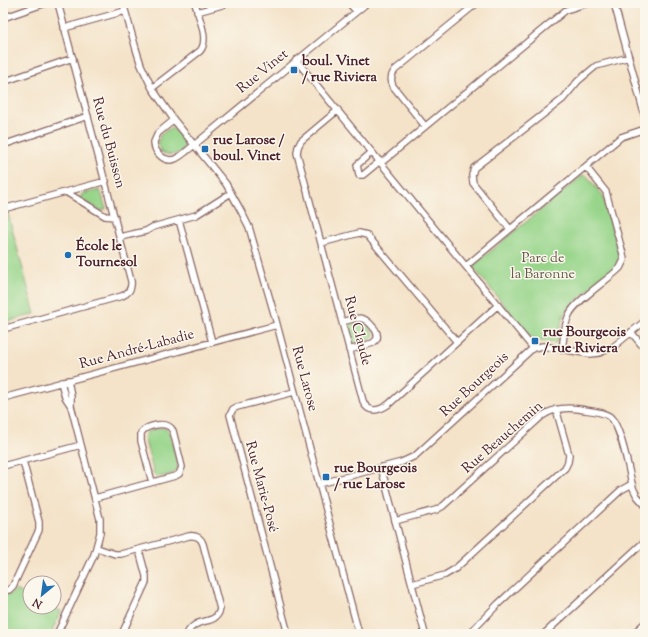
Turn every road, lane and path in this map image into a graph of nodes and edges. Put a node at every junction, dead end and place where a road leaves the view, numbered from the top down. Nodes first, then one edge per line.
1 (46, 3) edge
2 (58, 3) edge
3 (123, 3) edge
4 (195, 3) edge
5 (229, 3) edge
6 (349, 3) edge
7 (366, 3) edge
8 (477, 3) edge
9 (588, 3) edge
10 (614, 3) edge
11 (125, 11) junction
12 (356, 11) junction
13 (197, 12) junction
14 (3, 18) edge
15 (64, 28) junction
16 (629, 57) junction
17 (73, 58) junction
18 (296, 60) junction
19 (3, 82) edge
20 (152, 88) junction
21 (338, 110) junction
22 (88, 116) junction
23 (645, 117) edge
24 (174, 120) junction
25 (425, 126) junction
26 (645, 129) edge
27 (194, 144) junction
28 (3, 145) edge
29 (372, 152) junction
30 (380, 162) junction
31 (586, 167) junction
32 (106, 182) junction
33 (66, 192) junction
34 (231, 193) junction
35 (3, 209) edge
36 (115, 217) junction
37 (179, 220) junction
38 (510, 229) junction
39 (120, 238) junction
40 (321, 243) junction
41 (466, 266) junction
42 (498, 305) junction
43 (645, 321) edge
44 (342, 322) junction
45 (277, 325) junction
46 (3, 329) edge
47 (631, 332) junction
48 (212, 342) junction
49 (457, 342) junction
50 (533, 348) junction
51 (562, 349) junction
52 (645, 349) edge
53 (349, 350) junction
54 (68, 380) junction
55 (61, 382) junction
56 (294, 392) junction
57 (3, 398) edge
58 (71, 406) junction
59 (556, 409) junction
60 (81, 445) junction
61 (23, 461) junction
62 (3, 466) edge
63 (381, 468) junction
64 (152, 482) junction
65 (319, 484) junction
66 (632, 484) junction
67 (95, 498) junction
68 (645, 505) edge
69 (395, 521) junction
70 (645, 541) edge
71 (97, 548) junction
72 (138, 550) junction
73 (412, 584) junction
74 (3, 590) edge
75 (645, 623) edge
76 (57, 634) edge
77 (122, 634) edge
78 (187, 634) edge
79 (288, 634) edge
80 (359, 634) edge
81 (425, 634) edge
82 (469, 634) edge
83 (544, 634) edge
84 (632, 634) edge

1 - 14 street
2 - 15 street, Rue du Buisson
3 - 11 street, Rue Larose
4 - 13 street
5 - 13 street
6 - 12 street
7 - 12 street, Rue Vinet
8 - 25 street
9 - 25 street
10 - 16 street
11 - 15 street
11 - 20 street, Rue Larose
12 - 18 street, Rue Vinet
13 - 20 street
15 - 17 street, Rue du Buisson
16 - 23 street
16 - 38 street
17 - 19 street
17 - 22 street, Rue du Buisson
18 - 21 street
18 - 27 street, Rue Vinet
20 - 24 street, Rue Larose
21 - 29 street
21 - 40 street, Rue Claude
22 - 28 street
22 - 32 street, Rue du Buisson
24 - 27 street, Rue Larose
24 - 27 street
25 - 30 street
26 - 31 street
27 - 34 street, Rue Larose
29 - 30 street
29 - 30 street
30 - 41 street
31 - 38 street
31 - 51 street
32 - 33 street
32 - 36 street, Rue du Buisson
33 - 35 street
33 - 36 street
34 - 37 street
34 - 45 street, Rue Larose
36 - 39 street, Rue du Buisson
37 - 39 street
37 - 48 street
38 - 41 street
39 - 46 street, Rue du Buisson
40 - 44 street, Rue Claude
40 - 49 street
41 - 42 street
42 - 49 street, Rue Claude
42 - 50 street
43 - 47 street
44 - 53 street, Rue Claude
44 - 53 street
45 - 48 street, Rue André-Labadie
45 - 56 street, Rue Larose
47 - 51 street
47 - 52 street
48 - 54 street, Rue André-Labadie
49 - 53 street, Rue Claude
50 - 51 street
50 - 63 street, Rue Bourgeois
54 - 55 street, Rue André-Labadie
54 - 58 street
55 - 57 street, Rue André-Labadie
55 - 58 street
56 - 65 street, Rue Larose
56 - 79 street, Rue Marie-Posé
58 - 60 street
59 - 66 street, Rue Beauchemin
59 - 69 street, Rue Beauchemin
59 - 73 street
60 - 61 street
60 - 67 street
61 - 62 street
61 - 74 street
63 - 65 street, Rue Bourgeois
63 - 69 street
64 - 64 street
64 - 67 street
65 - 80 street, Rue Larose
66 - 68 street, Rue Beauchemin
66 - 82 street
67 - 71 street
69 - 73 street
70 - 83 street
71 - 72 street
71 - 76 street
72 - 77 street
72 - 78 street
73 - 81 street
75 - 84 street

